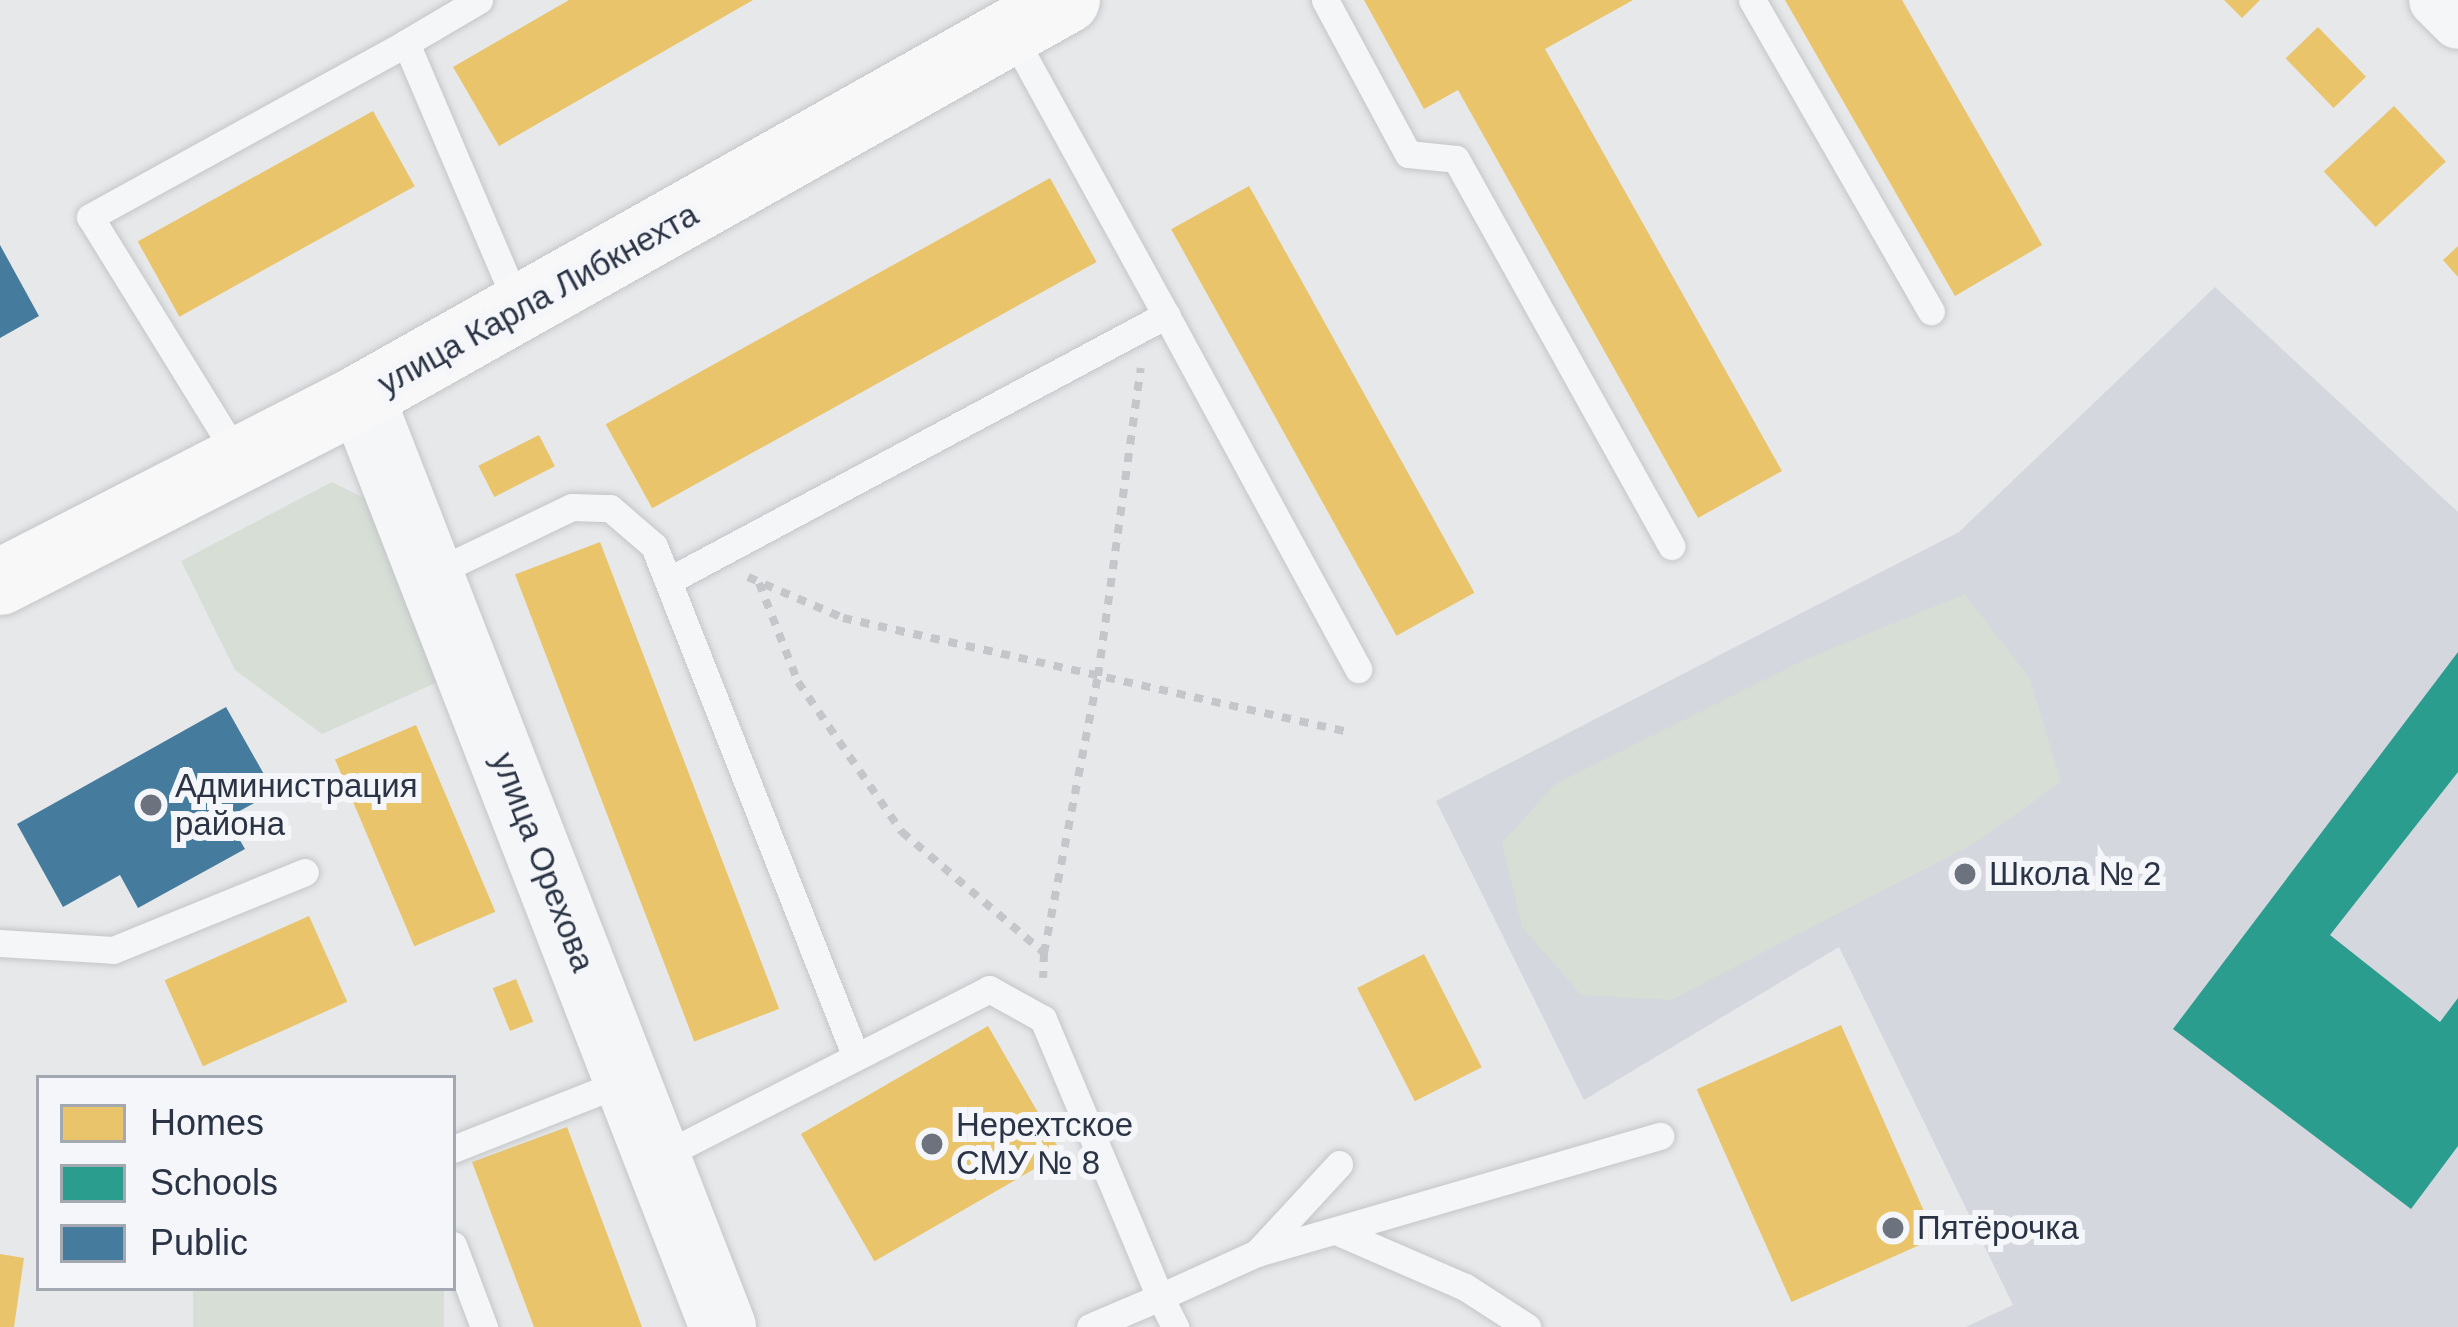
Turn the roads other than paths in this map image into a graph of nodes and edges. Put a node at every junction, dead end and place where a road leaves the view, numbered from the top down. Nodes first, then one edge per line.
1 (479, 0) edge
2 (1067, 0) edge
3 (1325, 0) edge
4 (1752, 0) edge
5 (2436, 0) edge
6 (2458, 22) edge
7 (1010, 31) junction
8 (406, 43) junction
9 (520, 310) junction
10 (1931, 311) dead end
11 (1156, 321) junction
12 (362, 397) junction
13 (240, 459) junction
14 (1671, 546) dead end
15 (432, 574) junction
16 (668, 581) junction
17 (0, 582) edge
18 (1358, 669) dead end
19 (305, 872) dead end
20 (0, 943) edge
21 (856, 1057) junction
22 (628, 1080) junction
23 (1660, 1136) dead end
24 (456, 1148) edge
25 (658, 1158) junction
26 (1339, 1163) dead end
27 (1336, 1231) junction
28 (456, 1253) edge
29 (1257, 1253) junction
30 (1160, 1297) junction
31 (484, 1327) edge
32 (723, 1327) edge
33 (1090, 1327) edge
34 (1175, 1327) edge
35 (1527, 1327) edge

1 - 8 lane
2 - 7 main road, улица Карла Либкнехта
3 - 14 lane
4 - 10 lane
5 - 6 street
7 - 9 main road, улица Карла Либкнехта
7 - 11 lane
8 - 9 lane
8 - 13 lane
9 - 12 main road, улица Карла Либкнехта
11 - 16 lane
11 - 18 lane
12 - 13 main road, улица Карла Либкнехта
12 - 15 street, улица Орехова
13 - 17 main road, улица Карла Либкнехта
15 - 16 lane
15 - 22 street, улица Орехова
16 - 21 lane
19 - 20 lane
21 - 25 lane
21 - 30 lane
22 - 24 lane
22 - 25 street, улица Орехова
23 - 27 lane
25 - 32 street, улица Орехова
26 - 29 lane
27 - 29 lane
27 - 35 lane
28 - 31 lane
29 - 30 lane
30 - 33 lane
30 - 34 lane

